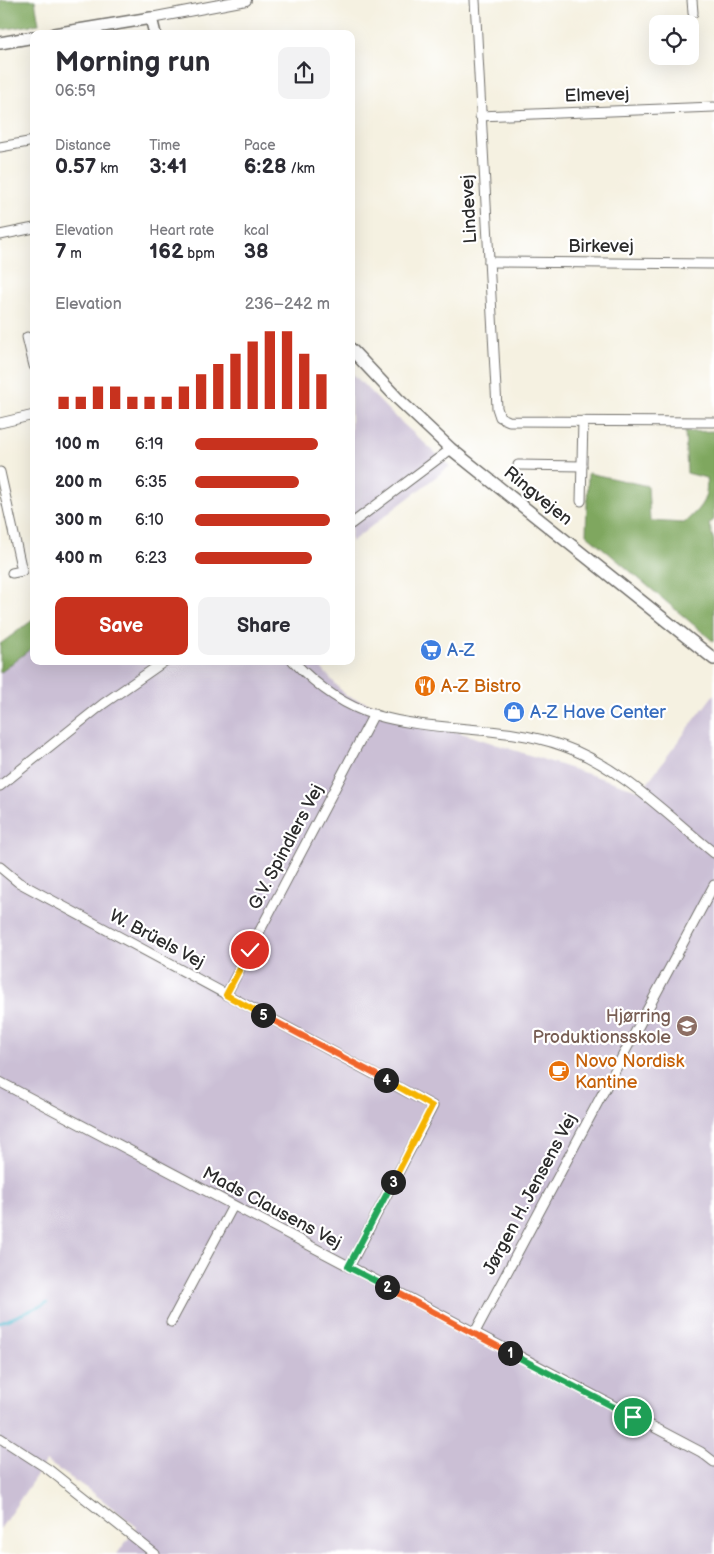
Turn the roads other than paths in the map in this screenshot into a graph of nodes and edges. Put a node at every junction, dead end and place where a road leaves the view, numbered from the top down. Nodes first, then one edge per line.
1 (246, 0) edge
2 (475, 0) edge
3 (692, 0) edge
4 (694, 13) dead end
5 (150, 18) junction
6 (78, 30) edge
7 (154, 30) edge
8 (30, 38) edge
9 (0, 43) edge
10 (714, 107) edge
11 (480, 116) junction
12 (30, 143) edge
13 (0, 147) edge
14 (30, 229) edge
15 (0, 235) edge
16 (489, 262) junction
17 (714, 264) edge
18 (27, 337) dead end
19 (30, 349) edge
20 (355, 353) edge
21 (30, 416) edge
22 (583, 421) junction
23 (0, 422) edge
24 (714, 422) edge
25 (451, 449) junction
26 (518, 465) dead end
27 (582, 466) junction
28 (0, 472) edge
29 (581, 501) dead end
30 (355, 521) edge
31 (12, 573) dead end
32 (714, 659) edge
33 (159, 665) edge
34 (297, 665) edge
35 (374, 714) junction
36 (0, 786) edge
37 (714, 854) edge
38 (0, 867) edge
39 (714, 885) edge
40 (226, 995) junction
41 (0, 1082) edge
42 (233, 1206) junction
43 (348, 1267) junction
44 (171, 1322) dead end
45 (474, 1334) junction
46 (0, 1438) edge
47 (714, 1462) edge
48 (155, 1554) edge

1 - 5 street
2 - 11 street, Lindevej
3 - 4 street
5 - 6 main road
5 - 7 main road
8 - 9 main road
10 - 11 street, Elmevej
11 - 16 street, Lindevej
12 - 13 street
14 - 15 street
16 - 17 street, Birkevej
16 - 22 street, Lindevej
18 - 19 street
20 - 25 main road, Ringvejen
21 - 23 street
22 - 24 street
22 - 27 street
25 - 30 street
25 - 32 main road, Ringvejen
26 - 27 street
27 - 29 street
28 - 31 street
33 - 36 street
34 - 35 street
35 - 37 street
35 - 40 street, G.V. Spindlers Vej
38 - 40 street, W. Brüels Vej
39 - 45 street, Jørgen H. Jensens Vej
40 - 43 street, W. Brüels Vej
41 - 42 street, Mads Clausens Vej
42 - 43 street, Mads Clausens Vej
42 - 44 street
43 - 45 street, Mads Clausens Vej
45 - 47 street, Mads Clausens Vej
46 - 48 street

